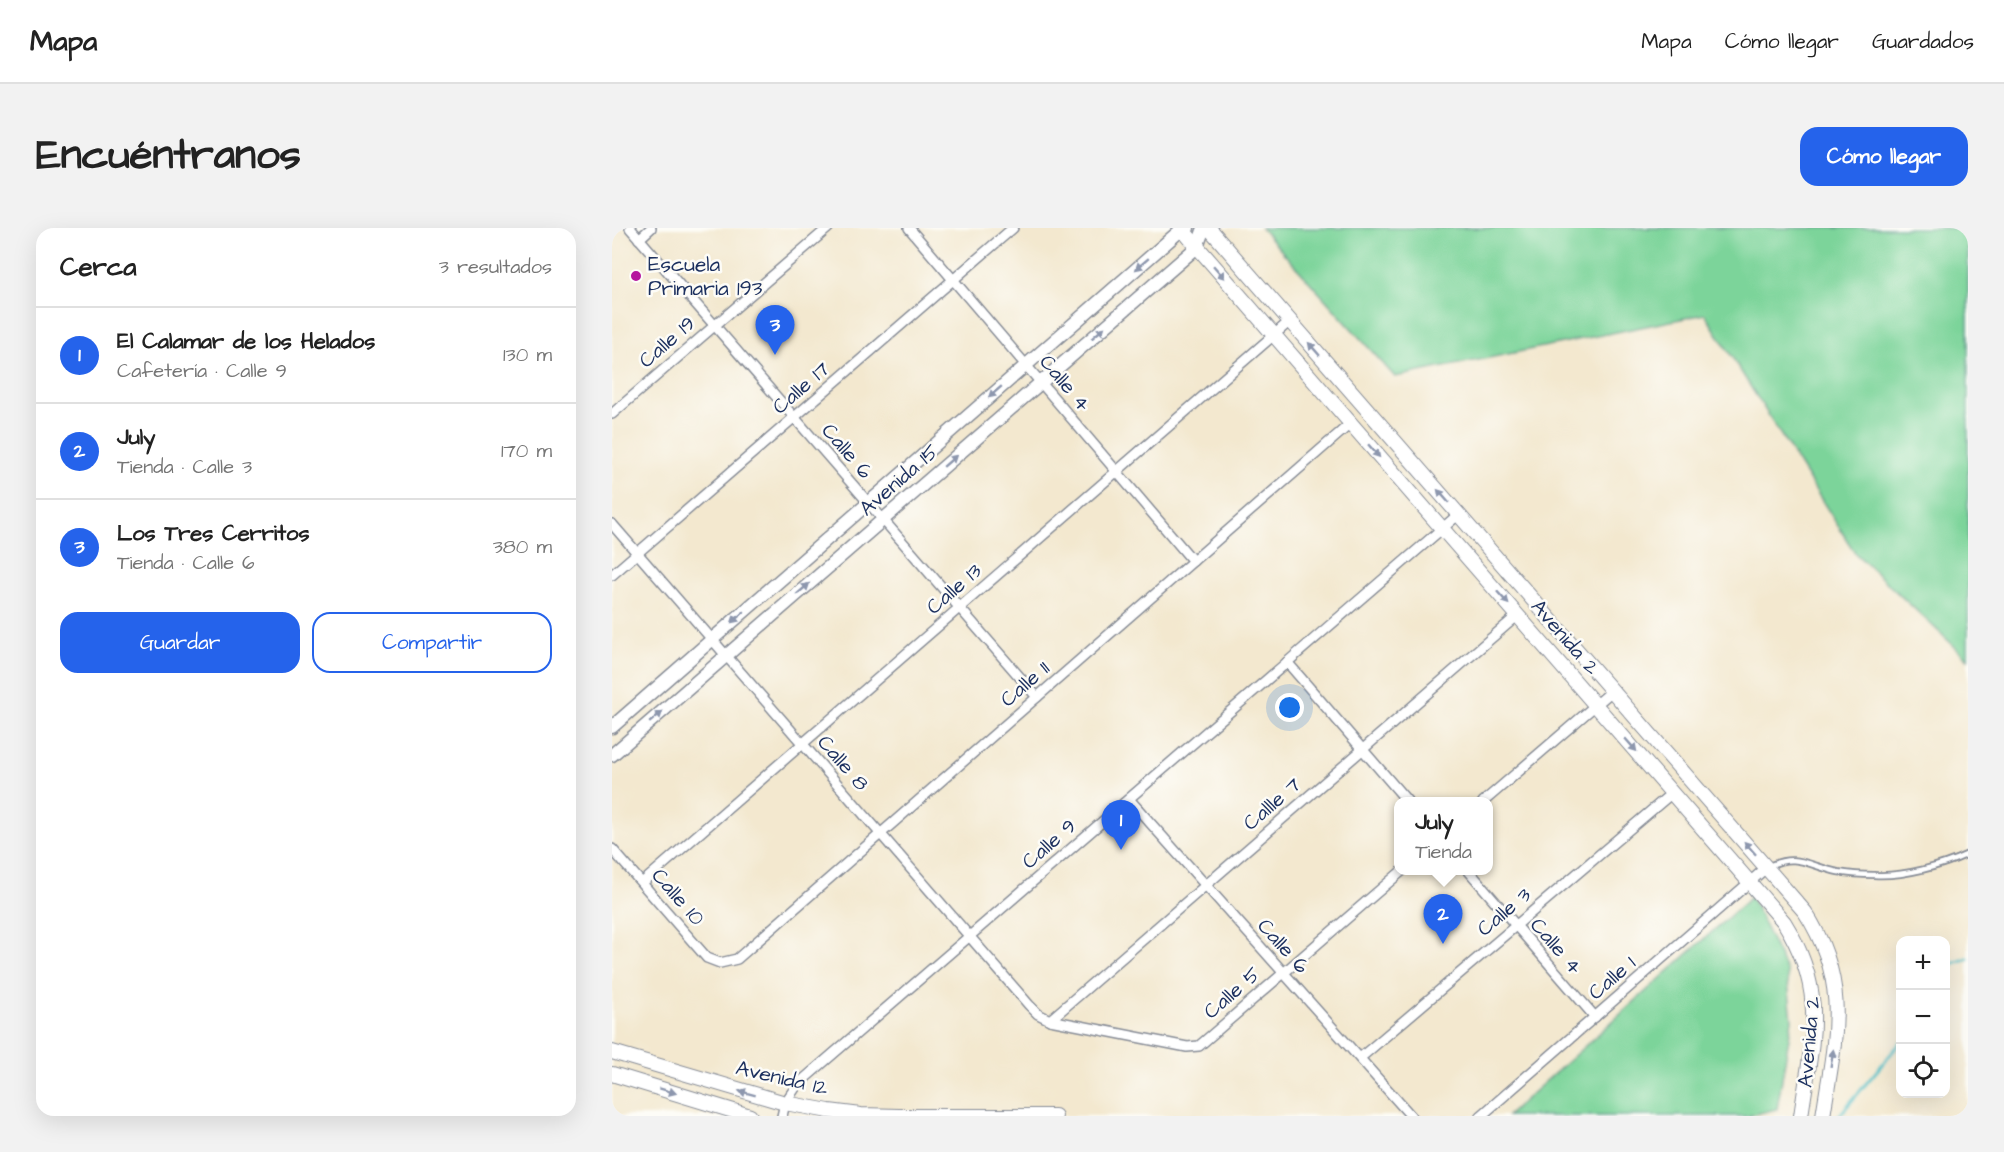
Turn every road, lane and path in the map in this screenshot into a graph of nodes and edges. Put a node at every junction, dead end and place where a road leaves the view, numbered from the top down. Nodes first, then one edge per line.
1 (630, 228) edge
2 (651, 228) edge
3 (828, 228) edge
4 (909, 228) edge
5 (1013, 228) edge
6 (1183, 228) edge
7 (1204, 228) edge
8 (1209, 228) edge
9 (639, 239) junction
10 (1197, 247) junction
11 (953, 280) junction
12 (1290, 321) junction
13 (715, 325) junction
14 (1273, 335) junction
15 (1026, 365) junction
16 (1041, 382) junction
17 (612, 414) edge
18 (794, 417) junction
19 (1350, 424) junction
20 (1117, 471) junction
21 (868, 503) junction
22 (1459, 514) junction
23 (883, 520) junction
24 (612, 524) edge
25 (1442, 528) junction
26 (637, 553) junction
27 (1193, 561) junction
28 (612, 575) edge
29 (960, 608) junction
30 (1518, 615) junction
31 (712, 639) junction
32 (726, 656) junction
33 (1287, 662) junction
34 (1612, 691) junction
35 (1037, 697) junction
36 (1596, 705) junction
37 (612, 727) edge
38 (803, 744) junction
39 (1363, 750) junction
40 (612, 755) edge
41 (1672, 793) junction
42 (1404, 797) edge
43 (1488, 797) edge
44 (1129, 799) junction
45 (880, 834) junction
46 (612, 849) edge
47 (1968, 854) edge
48 (1767, 867) junction
49 (1397, 875) edge
50 (1472, 875) edge
51 (1750, 882) junction
52 (642, 883) junction
53 (1206, 885) junction
54 (1516, 926) junction
55 (969, 936) junction
56 (720, 963) joint
57 (1283, 973) junction
58 (1594, 1017) junction
59 (1050, 1020) junction
60 (612, 1052) edge
61 (1360, 1058) junction
62 (612, 1074) edge
63 (783, 1109) edge
64 (750, 1116) edge
65 (1055, 1116) edge
66 (1411, 1116) edge
67 (1481, 1116) edge
68 (1800, 1116) edge
69 (1823, 1116) edge

1 - 9 street, Calle 6
2 - 9 street
3 - 13 street, Calle 19
4 - 11 street, Calle 4
5 - 11 street, Calle 17
6 - 10 main road, Avenida 2
6 -> 15 street, Avenida 15
7 - 10 street, Avenida 15
8 - 12 main road, Avenida 2
9 - 13 street, Calle 6
10 -> 14 main road, Avenida 2
16 -> 10 street, Avenida 15
11 - 15 street, Calle 4
11 - 18 street, Calle 17
12 - 14 street, Calle 13
22 -> 12 main road, Avenida 2
13 - 17 street, Calle 19
13 - 18 street, Calle 6
14 - 19 main road, Avenida 2
14 - 20 street, Calle 13
15 - 16 street, Calle 4
15 -> 21 street, Avenida 15
16 - 20 street, Calle 4
23 -> 16 street, Avenida 15
18 - 21 street, Calle 6
18 - 26 street, Calle 17
19 -> 25 main road, Avenida 2
19 - 27 street, Calle 11
20 - 27 street, Calle 4
20 - 29 street, Calle 13
21 - 23 street, Calle 6
21 -> 31 street, Avenida 15
22 - 25 street, Calle 9
22 - 34 main road, Avenida 2
23 - 29 street, Calle 6
32 -> 23 street, Avenida 15
24 - 26 street, Calle 8
25 -> 30 main road, Avenida 2
25 - 33 street, Calle 9
26 - 28 street, Calle 17
26 - 31 street, Calle 8
27 - 35 street, Calle 11
29 - 35 street, Calle 6
29 - 38 street, Calle 13
30 - 36 main road, Avenida 2
30 - 39 street, Callle 7
31 - 32 street, Calle 8
31 - 37 street, Avenida 15
32 - 38 street, Calle 8
40 -> 32 street, Avenida 15
33 - 39 street
33 - 44 street, Calle 9
34 - 36 street
48 -> 34 main road, Avenida 2
35 - 45 street, Calle 11
36 -> 41 main road, Avenida 2
36 - 43 street
38 - 45 street, Calle 8
38 - 52 street, Calle 13
39 - 42 street
39 - 53 street, Callle 7
41 - 51 main road, Avenida 2
41 - 54 street, Calle 3
44 - 53 street, Calle 6
44 - 55 street, Calle 9
45 - 55 street, Calle 8
45 - 56 street, Calle 11
46 - 52 street, Calle 10
47 - 48 lane
48 - 51 street, Calle 1
69 -> 48 main road, Avenida 2
49 - 57 street, Calle 5
50 - 54 street, Calle 4
51 - 58 street, Calle 1
51 - 68 main road, Avenida 2
52 - 56 street, Calle 10
53 - 57 street, Calle 6
53 - 59 street, Callle 7
54 - 58 street, Calle 4
54 - 61 street, Calle 3
55 - 59 street, Calle 8
55 - 63 street, Calle 9
57 - 59 street, Calle 5
57 - 61 street, Calle 6
58 - 67 street, Calle 1
63 -> 60 main road, Avenida 12
61 - 66 street, Calle 6
62 -> 64 main road, Avenida 12
63 - 65 main road, Avenida 12

